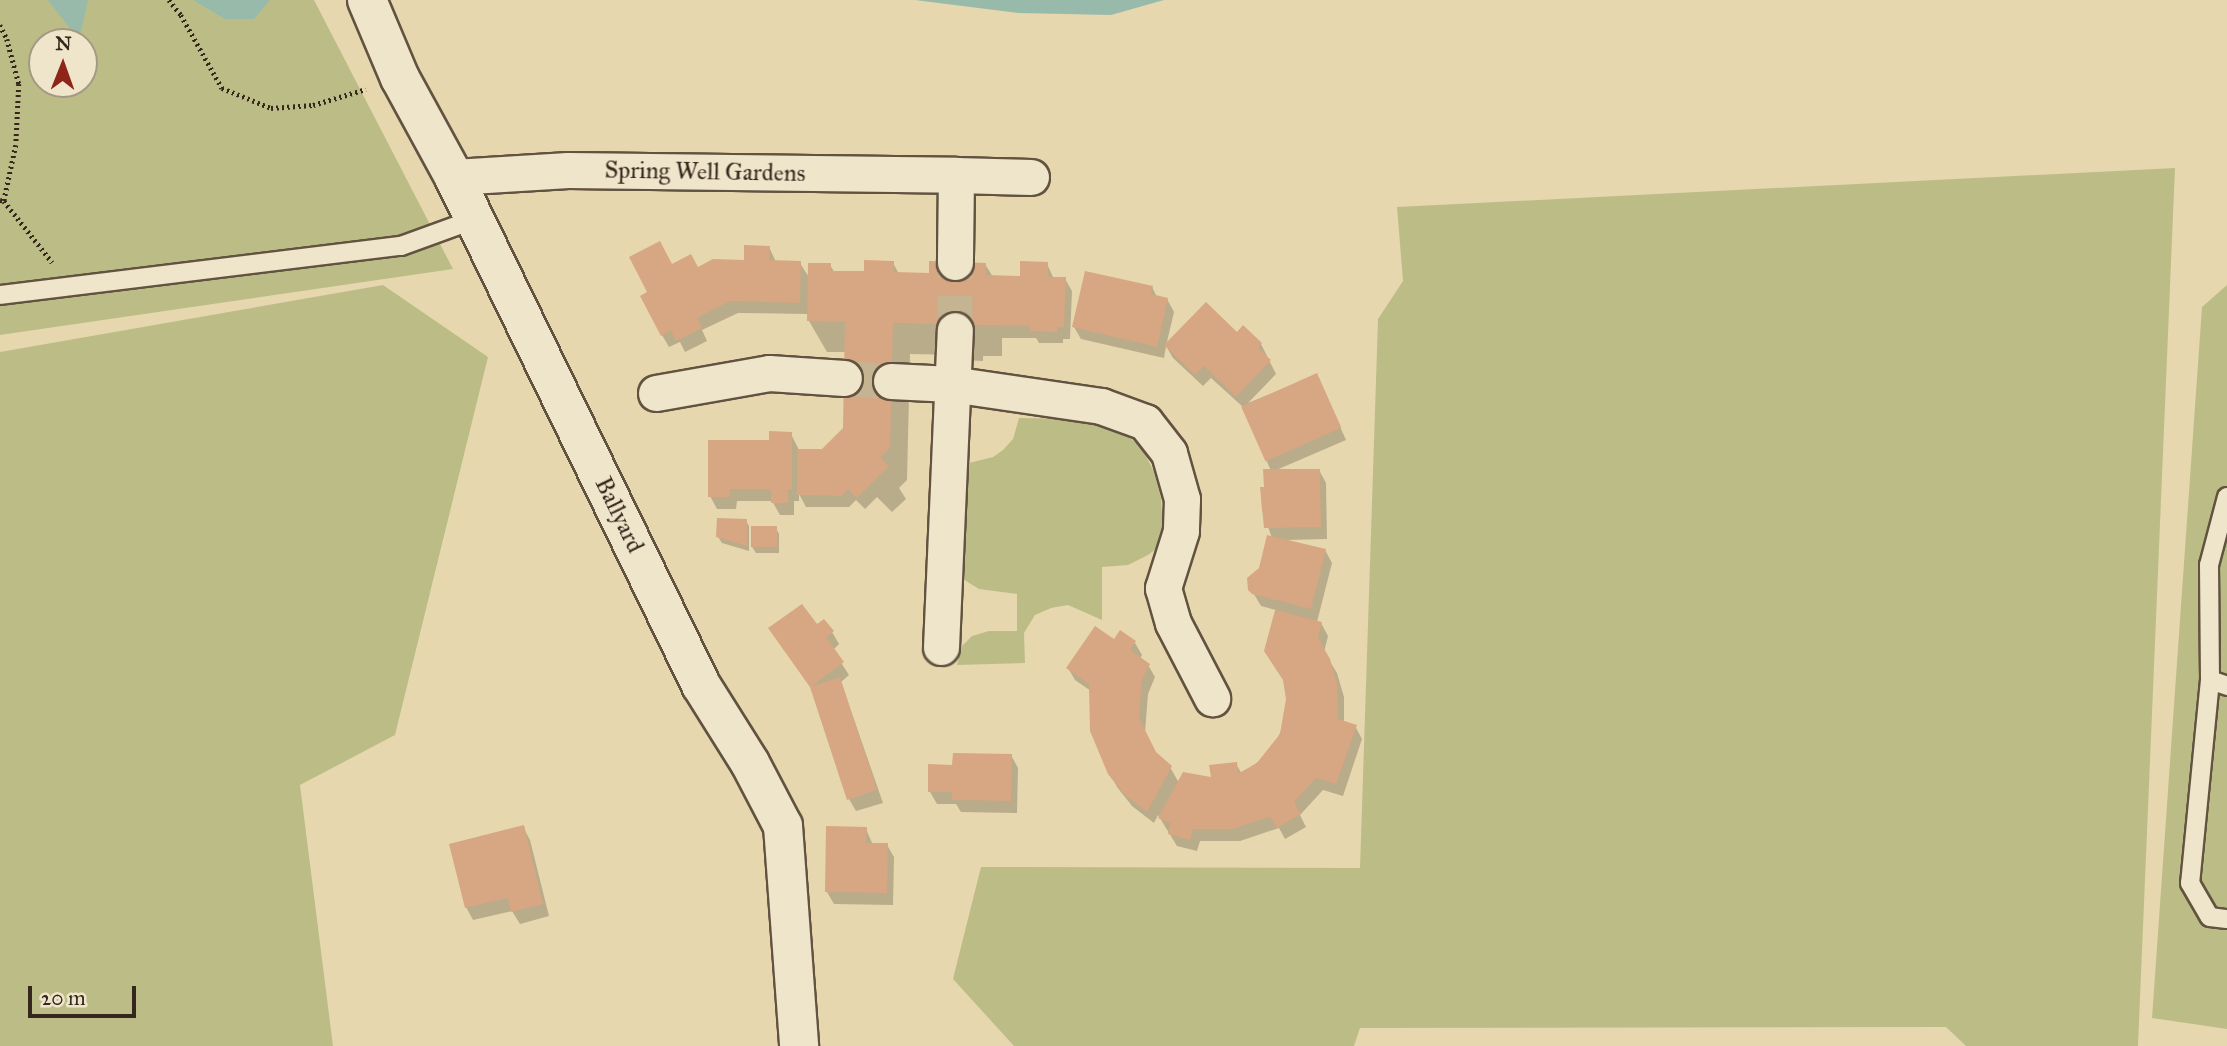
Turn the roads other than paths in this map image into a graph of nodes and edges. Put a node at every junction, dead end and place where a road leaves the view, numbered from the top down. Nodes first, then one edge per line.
1 (368, 0) edge
2 (956, 175) junction
3 (454, 177) junction
4 (1031, 177) dead end
5 (475, 219) junction
6 (955, 262) tunnel mouth
7 (0, 295) edge
8 (955, 330) tunnel mouth
9 (844, 378) tunnel mouth
10 (891, 381) tunnel mouth
11 (951, 384) junction
12 (656, 393) dead end
13 (2227, 497) edge
14 (941, 647) dead end
15 (2218, 683) edge
16 (1212, 698) dead end
17 (2227, 919) edge
18 (799, 1046) edge

1 - 3 street, Ballyard
2 - 3 street, Spring Well Gardens
2 - 4 street, Spring Well Gardens
2 - 6 street
3 - 5 street, Ballyard
5 - 7 lane
5 - 18 street, Ballyard
8 - 11 street
9 - 12 street
10 - 11 street
11 - 14 street
11 - 16 street
13 - 15 lane
15 - 17 lane

